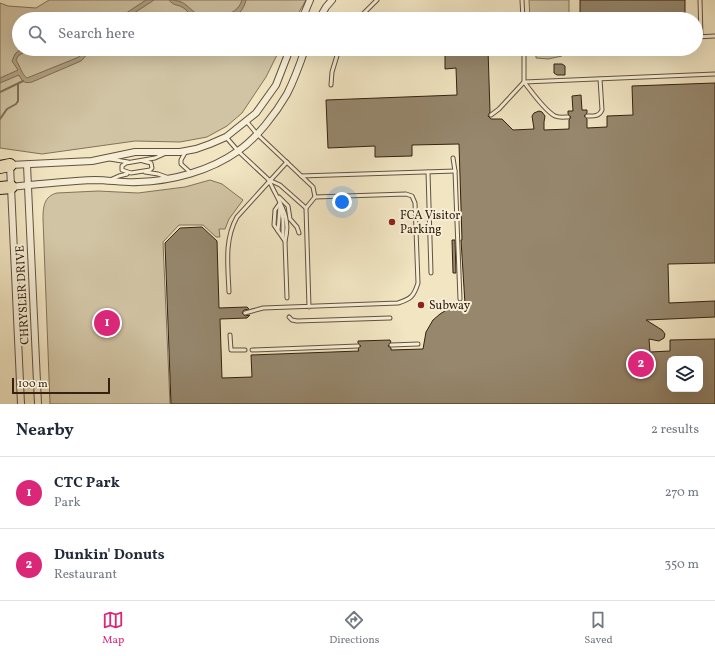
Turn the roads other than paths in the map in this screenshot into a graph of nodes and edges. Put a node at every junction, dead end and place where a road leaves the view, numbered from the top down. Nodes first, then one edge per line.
1 (310, 0) edge
2 (332, 0) edge
3 (378, 0) edge
4 (522, 0) edge
5 (700, 0) edge
6 (305, 12) edge
7 (323, 12) edge
8 (365, 12) edge
9 (523, 12) edge
10 (700, 12) edge
11 (715, 36) edge
12 (703, 37) edge
13 (287, 56) edge
14 (303, 56) edge
15 (337, 56) edge
16 (524, 56) edge
17 (715, 74) edge
18 (600, 79) junction
19 (524, 82) junction
20 (331, 85) dead end
21 (490, 115) dead end
22 (587, 116) dead end
23 (568, 117) dead end
24 (247, 122) junction
25 (256, 134) junction
26 (226, 137) junction
27 (186, 151) junction
28 (238, 151) junction
29 (166, 153) junction
30 (453, 158) dead end
31 (107, 159) junction
32 (143, 161) junction
33 (130, 162) junction
34 (287, 162) junction
35 (27, 165) junction
36 (3, 166) edge
37 (455, 171) junction
38 (144, 172) junction
39 (428, 172) junction
40 (131, 173) junction
41 (191, 173) junction
42 (301, 176) junction
43 (170, 178) junction
44 (269, 180) junction
45 (108, 181) junction
46 (28, 185) junction
47 (5, 188) edge
48 (277, 196) junction
49 (315, 197) junction
50 (280, 203) junction
51 (306, 208) junction
52 (299, 233) dead end
53 (283, 236) junction
54 (286, 241) junction
55 (431, 273) dead end
56 (229, 292) dead end
57 (287, 298) dead end
58 (460, 299) dead end
59 (309, 307) junction
60 (245, 313) dead end
61 (289, 317) dead end
62 (390, 318) dead end
63 (230, 335) dead end
64 (418, 344) dead end
65 (391, 345) dead end
66 (358, 346) dead end
67 (245, 350) dead end
68 (252, 350) dead end
69 (22, 404) edge
70 (38, 404) edge

1 - 6 street
2 - 7 street
3 - 8 lane
4 - 9 lane
5 - 10 lane
11 - 12 lane
13 - 24 street, CHRYSLER DRIVE
14 - 25 street
15 - 20 lane
16 - 19 lane
17 - 18 lane
18 - 19 lane
18 - 22 lane
19 - 21 lane
19 - 23 lane
24 - 25 lane
24 - 26 street, CHRYSLER DRIVE
25 - 28 street
25 - 34 lane
26 - 27 street, CHRYSLER DRIVE
26 - 28 lane
27 - 29 street, CHRYSLER DRIVE
27 - 41 lane
28 - 41 street
28 - 44 lane
29 - 31 street, CHRYSLER DRIVE
29 - 32 lane
30 - 37 lane
31 - 33 lane
31 - 35 street, CHRYSLER DRIVE
32 - 33 lane
32 - 38 lane
33 - 40 lane
34 - 42 lane
34 - 44 lane
35 - 36 street, CHRYSLER DRIVE
35 - 46 street, CHRYSLER DRIVE
36 - 47 street, CHRYSLER DRIVE
37 - 39 lane
37 - 58 lane
38 - 40 lane
38 - 43 lane
39 - 42 lane
39 - 55 lane
40 - 45 lane
41 - 43 street
42 - 49 lane
43 - 45 street
44 - 48 lane
44 - 51 lane
44 - 56 lane
45 - 46 street
46 - 47 street
46 - 70 street, CHRYSLER DRIVE
47 - 69 street, CHRYSLER DRIVE
48 - 50 lane
48 - 52 lane
49 - 51 lane
49 - 59 lane
50 - 53 lane
50 - 53 lane
50 - 54 lane
51 - 59 lane
53 - 54 lane
54 - 57 lane
59 - 60 lane
61 - 62 lane
63 - 67 lane
64 - 65 lane
66 - 68 lane

